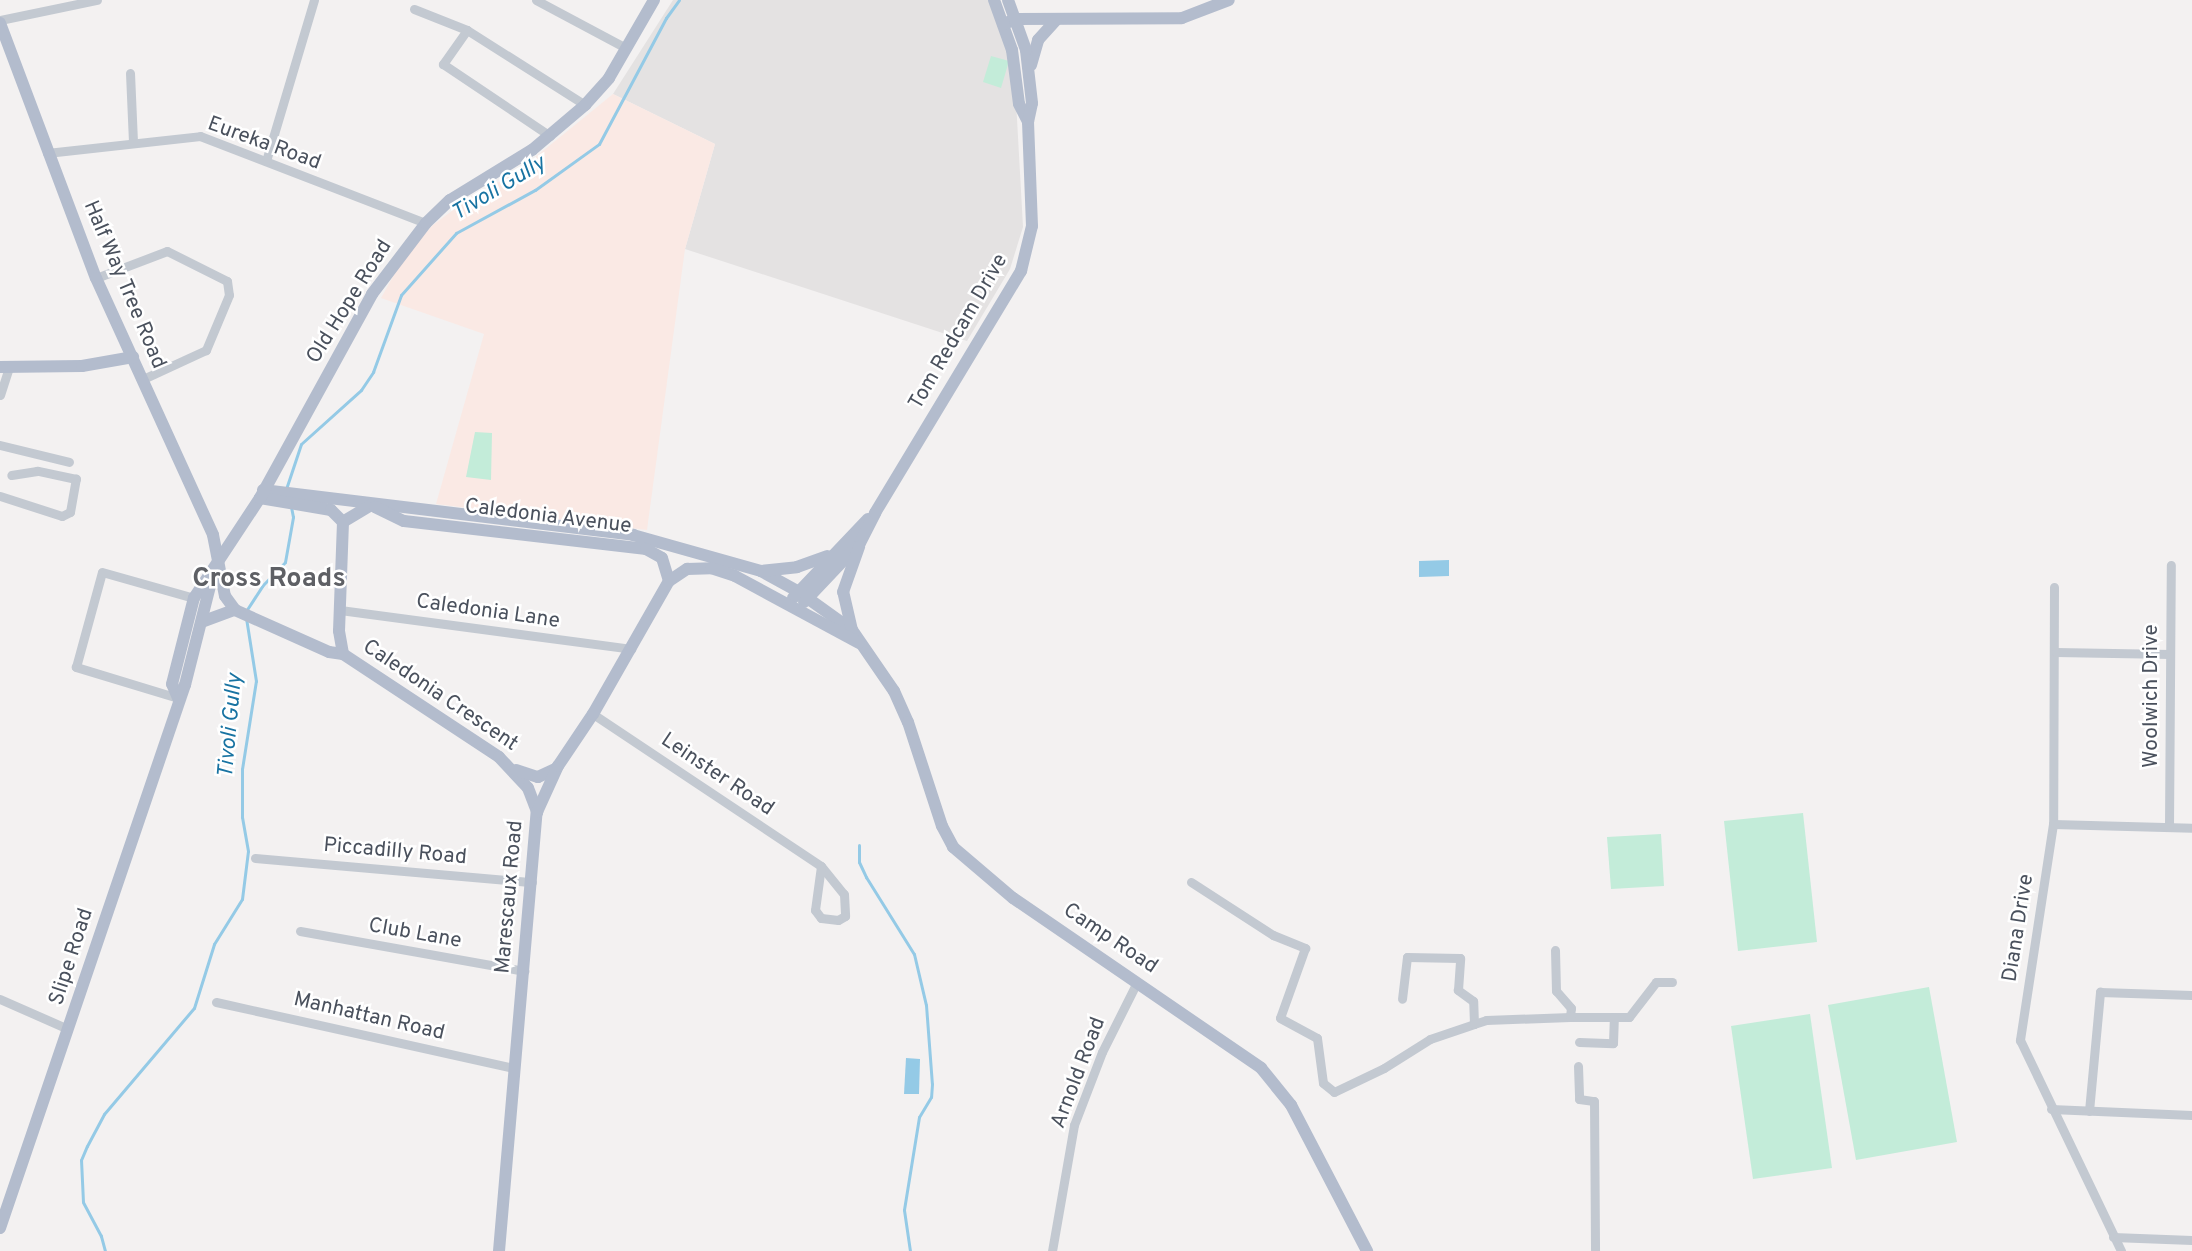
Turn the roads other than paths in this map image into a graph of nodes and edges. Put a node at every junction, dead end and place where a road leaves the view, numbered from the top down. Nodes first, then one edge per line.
1 (97, 0) edge
2 (314, 0) edge
3 (536, 0) edge
4 (654, 0) edge
5 (994, 0) edge
6 (1008, 0) edge
7 (1229, 0) edge
8 (414, 9) dead end
9 (1017, 20) junction
10 (1056, 20) junction
11 (0, 21) edge
12 (1003, 24) junction
13 (467, 30) junction
14 (626, 48) junction
15 (5, 52) edge
16 (130, 73) dead end
17 (1030, 75) junction
18 (585, 105) junction
19 (1028, 122) junction
20 (550, 136) junction
21 (133, 143) junction
22 (47, 153) junction
23 (266, 161) junction
24 (426, 224) junction
25 (96, 278) junction
26 (133, 357) junction
27 (5, 367) edge
28 (143, 379) junction
29 (0, 394) edge
30 (0, 445) edge
31 (69, 462) dead end
32 (11, 475) dead end
33 (262, 494) junction
34 (0, 496) edge
35 (288, 500) junction
36 (372, 505) junction
37 (874, 513) junction
38 (343, 522) junction
39 (860, 543) junction
40 (832, 554) junction
41 (216, 560) junction
42 (2171, 565) dead end
43 (761, 571) junction
44 (669, 581) junction
45 (2054, 587) dead end
46 (803, 595) junction
47 (194, 598) junction
48 (794, 607) junction
49 (340, 610) junction
50 (242, 613) junction
51 (204, 621) junction
52 (852, 630) junction
53 (859, 643) junction
54 (631, 649) junction
55 (2056, 652) junction
56 (343, 654) junction
57 (2170, 654) junction
58 (178, 698) junction
59 (593, 714) junction
60 (558, 766) junction
61 (514, 770) junction
62 (537, 812) junction
63 (2053, 824) junction
64 (2169, 827) junction
65 (2192, 828) edge
66 (255, 858) dead end
67 (821, 866) junction
68 (531, 882) junction
69 (1191, 882) dead end
70 (300, 931) dead end
71 (1555, 950) dead end
72 (524, 971) junction
73 (1137, 982) junction
74 (1672, 982) dead end
75 (2192, 995) edge
76 (0, 999) edge
77 (1402, 999) dead end
78 (216, 1002) dead end
79 (1570, 1017) junction
80 (1614, 1017) junction
81 (1474, 1024) junction
82 (68, 1029) junction
83 (1579, 1042) dead end
84 (1578, 1066) dead end
85 (513, 1068) junction
86 (2051, 1109) junction
87 (2090, 1111) junction
88 (2192, 1115) edge
89 (0, 1227) edge
90 (2113, 1237) junction
91 (2192, 1240) edge
92 (499, 1251) edge
93 (1052, 1251) edge
94 (1367, 1251) edge
95 (1595, 1251) edge
96 (2121, 1251) edge

1 - 11 street
2 - 23 street
3 - 14 street
4 - 14 main road, Old Hope Road
5 - 12 main road, Tom Redcam Drive
6 - 9 main road, Tom Redcam Drive
7 - 10 main road
8 - 13 street
9 - 10 main road
9 - 12 main road
9 - 17 main road, Tom Redcam Drive
10 - 17 main road
11 - 15 main road, Half Way Tree Road
12 - 19 main road, Tom Redcam Drive
13 - 18 street
13 - 20 street
14 - 18 main road, Old Hope Road
15 - 22 main road, Half Way Tree Road
16 - 21 street
17 - 19 main road, Tom Redcam Drive
18 - 20 main road, Old Hope Road
19 - 37 main road, Tom Redcam Drive
20 - 24 main road, Old Hope Road
21 - 22 street, Eureka Road
21 - 23 street, Eureka Road
22 - 25 main road, Half Way Tree Road
23 - 24 street, Eureka Road
24 - 33 main road, Old Hope Road
25 - 26 main road, Half Way Tree Road
25 - 28 street
26 - 27 main road
26 - 28 main road, Half Way Tree Road
27 - 29 street
28 - 41 main road, Half Way Tree Road
30 - 31 street
32 - 34 street
33 - 35 main road
33 - 41 main road, Old Hope Road
35 - 36 main road, Caledonia Avenue
35 - 38 main road
36 - 38 main road
36 - 43 main road, Caledonia Avenue
36 - 44 main road, Caledonia Avenue
37 - 39 main road, Tom Redcam Drive
37 - 40 main road, Tom Redcam Drive
38 - 49 main road, Caledonia Crescent
39 - 46 main road, Tom Redcam Drive
39 - 52 main road
40 - 43 main road
40 - 46 main road, Tom Redcam Drive
41 - 47 main road, Slipe Road
41 - 50 main road
41 - 51 main road, Slipe Road
42 - 57 street, Woolwich Drive
43 - 46 main road, Caledonia Avenue
44 - 48 main road
44 - 54 main road, Marescaux Road
45 - 55 street, Diana Drive
46 - 48 main road, Tom Redcam Drive
46 - 52 main road, Camp Road
47 - 58 main road, Slipe Road
47 - 58 street
48 - 53 main road, Camp Road
49 - 54 street, Caledonia Lane
49 - 56 main road, Caledonia Crescent
50 - 51 main road
50 - 56 main road, Caledonia Crescent
51 - 58 main road, Slipe Road
52 - 53 main road, Camp Road
53 - 73 main road, Camp Road
54 - 59 main road, Marescaux Road
55 - 57 street
55 - 63 street, Diana Drive
56 - 61 main road, Caledonia Crescent
57 - 64 street, Woolwich Drive
58 - 82 main road, Slipe Road
59 - 60 main road, Marescaux Road
59 - 67 street, Leinster Road
60 - 61 main road, Caledonia Crescent
60 - 62 main road, Marescaux Road
61 - 62 main road, Caledonia Crescent
62 - 68 main road, Marescaux Road
63 - 64 street
63 - 86 street, Diana Drive
64 - 65 street
66 - 68 street, Piccadilly Road
67 - 67 street, Leinster Road
68 - 72 main road, Marescaux Road
69 - 81 street
70 - 72 street, Club Lane
71 - 79 street
72 - 85 main road, Marescaux Road
73 - 93 street, Arnold Road
73 - 94 main road, Camp Road
74 - 80 street
75 - 87 street
76 - 82 street
77 - 81 street
78 - 85 street, Manhattan Road
79 - 80 street
79 - 81 street
80 - 83 street
82 - 89 main road, Slipe Road
84 - 95 street
85 - 92 main road, Marescaux Road
86 - 87 street
86 - 90 street, Diana Drive
87 - 88 street
90 - 91 street
90 - 96 street, Diana Drive

